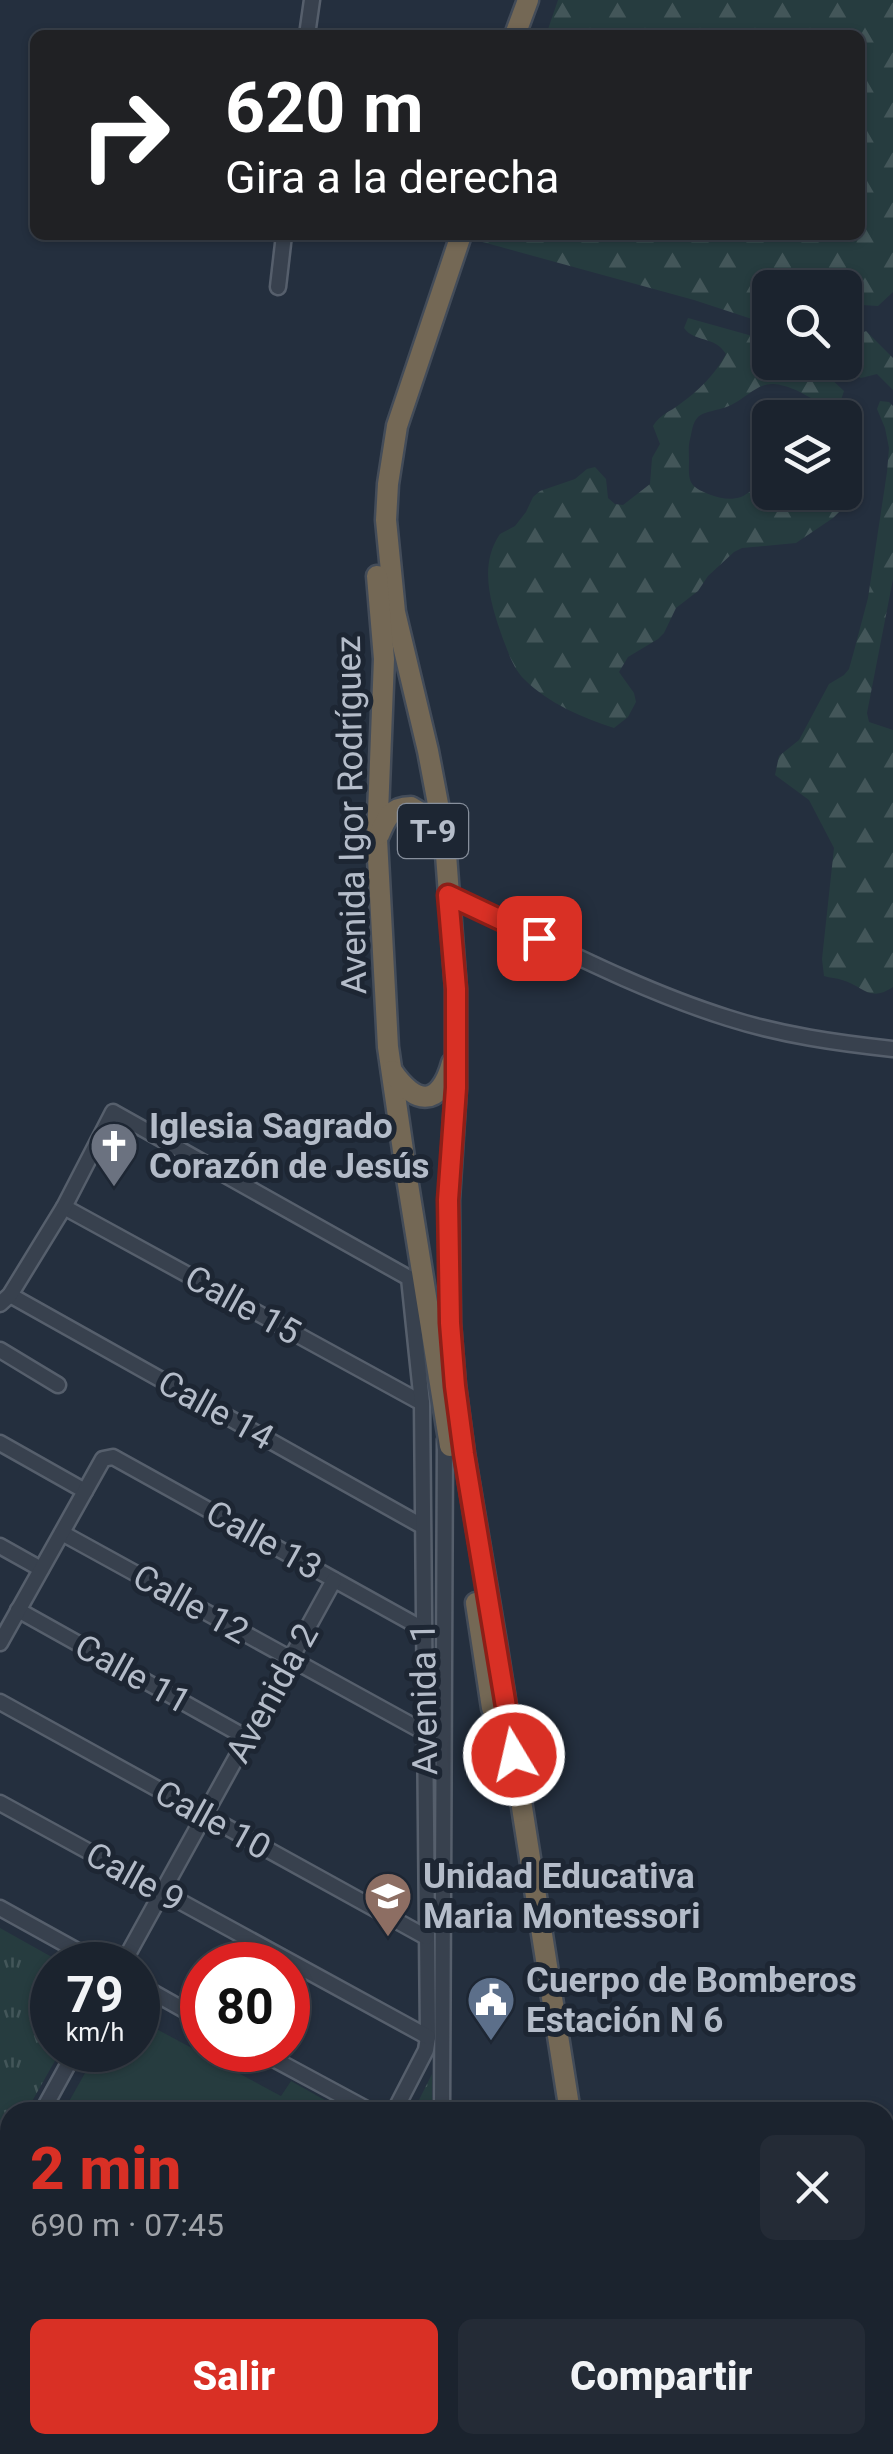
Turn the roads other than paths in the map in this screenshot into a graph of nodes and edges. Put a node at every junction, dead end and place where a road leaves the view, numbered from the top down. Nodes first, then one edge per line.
1 (312, 0) edge
2 (528, 0) edge
3 (541, 0) edge
4 (309, 30) edge
5 (517, 30) edge
6 (531, 30) edge
7 (283, 240) edge
8 (446, 240) edge
9 (459, 240) edge
10 (278, 288) dead end
11 (377, 840) junction
12 (449, 905) junction
13 (456, 1048) junction
14 (893, 1048) edge
15 (391, 1069) junction
16 (64, 1207) junction
17 (5, 1300) edge
18 (0, 1350) edge
19 (58, 1385) dead end
20 (422, 1403) junction
21 (445, 1413) junction
22 (0, 1443) edge
23 (85, 1492) junction
24 (422, 1526) junction
25 (62, 1533) junction
26 (0, 1546) edge
27 (41, 1569) junction
28 (334, 1580) junction
29 (18, 1610) junction
30 (424, 1629) junction
31 (0, 1642) edge
32 (291, 1658) junction
33 (0, 1702) edge
34 (424, 1732) junction
35 (247, 1738) junction
36 (0, 1803) edge
37 (204, 1816) junction
38 (162, 1892) junction
39 (0, 1908) edge
40 (426, 1937) junction
41 (61, 1942) edge
42 (135, 1942) edge
43 (428, 2038) junction
44 (64, 2072) edge
45 (298, 2072) edge
46 (47, 2102) edge
47 (354, 2102) edge
48 (399, 2102) edge
49 (442, 2102) edge
50 (554, 2102) edge
51 (568, 2102) edge

1 - 4 street
2 - 5 highway
3 - 6 highway
7 - 10 street
8 - 11 highway, Avenida Igor Rodríguez / T-9
9 - 12 highway, Avenida Igor Rodríguez / T-9
11 - 12 highway, T-9
11 - 15 highway, Avenida Igor Rodríguez / T-9
12 - 13 highway, Avenida Igor Rodríguez / T-9
12 - 14 street
13 - 15 highway, T-9
13 - 51 highway, Avenida Igor Rodríguez / T-9
15 - 21 highway, Avenida Igor Rodríguez / T-9
16 - 17 street
16 - 20 street, Calle 15
16 - 20 street, Avenida 1
17 - 24 street, Calle 14
18 - 19 street
20 - 24 street, Avenida 1
21 - 49 street
21 - 50 highway, Avenida Igor Rodríguez / T-9
22 - 23 street
23 - 25 street
23 - 28 street, Calle 13
24 - 30 street, Avenida 1
25 - 27 street
25 - 32 street, Calle 12
26 - 27 street
27 - 29 street
28 - 30 street, Calle 13
28 - 32 street, Avenida 2
29 - 31 street
29 - 35 street, Calle 11
30 - 34 street, Avenida 1
32 - 34 street, Calle 12
32 - 35 street, Avenida 2
33 - 37 street, Calle 10
34 - 40 street, Avenida 1
35 - 37 street, Avenida 2
36 - 38 street, Calle 9
37 - 38 street, Avenida 2
37 - 40 street, Calle 10
38 - 42 street, Avenida 2
38 - 43 street, Calle 9
39 - 41 street
40 - 43 street, Avenida 1
43 - 48 street, Avenida 1
44 - 46 street
45 - 47 street

